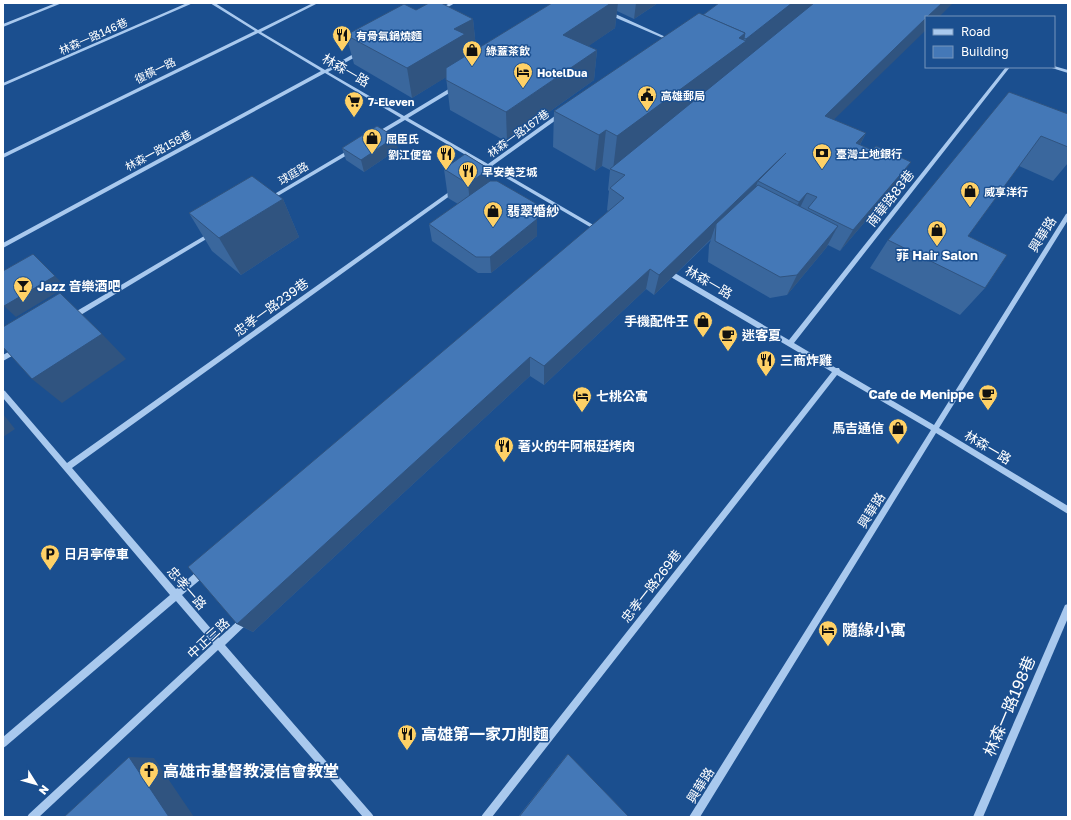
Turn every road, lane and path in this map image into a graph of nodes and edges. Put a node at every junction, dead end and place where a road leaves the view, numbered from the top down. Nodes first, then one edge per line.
1 (60, 3) edge
2 (191, 3) edge
3 (212, 3) edge
4 (316, 3) edge
5 (453, 3) edge
6 (604, 11) dead end
7 (432, 14) edge
8 (3, 26) edge
9 (258, 32) junction
10 (654, 48) edge
11 (364, 50) edge
12 (1055, 67) edge
13 (1007, 68) edge
14 (323, 72) junction
15 (1068, 72) edge
16 (3, 86) edge
17 (458, 86) edge
18 (565, 111) edge
19 (405, 118) junction
20 (371, 138) edge
21 (357, 146) edge
22 (3, 156) edge
23 (489, 166) junction
24 (483, 170) edge
25 (463, 184) edge
26 (262, 203) edge
27 (1068, 215) edge
28 (600, 231) edge
29 (214, 232) edge
30 (3, 246) edge
31 (657, 266) edge
32 (64, 321) edge
33 (790, 344) junction
34 (23, 346) edge
35 (3, 358) edge
36 (837, 370) junction
37 (3, 393) edge
38 (935, 429) junction
39 (67, 467) junction
40 (1068, 510) edge
41 (209, 566) edge
42 (176, 595) junction
43 (1068, 608) edge
44 (251, 614) edge
45 (219, 644) junction
46 (3, 743) edge
47 (32, 817) edge
48 (369, 817) edge
49 (486, 817) edge
50 (694, 817) edge
51 (978, 817) edge

1 - 8 street
2 - 16 street, 林森一路146巷
3 - 9 street, 林森一路
4 - 9 street, 復橫一路
5 - 7 street
6 - 10 street
9 - 14 street, 林森一路
9 - 22 street, 復橫一路
11 - 14 street, 林森一路158巷
12 - 15 street
13 - 33 street, 南華路83巷
14 - 19 street, 林森一路
14 - 30 street, 林森一路158巷
17 - 19 street
18 - 23 street, 林森一路167巷
19 - 20 street
19 - 23 street, 林森一路
21 - 26 street, 球庭路
23 - 24 street
23 - 28 street, 林森一路
25 - 39 street, 忠孝一路239巷
27 - 38 street, 興華路
29 - 32 street
31 - 33 street, 林森一路
33 - 36 street, 林森一路
34 - 35 street
36 - 38 street, 林森一路
36 - 49 street, 忠孝一路269巷
37 - 39 street, 忠孝一路
38 - 40 street, 林森一路
38 - 50 street, 興華路
39 - 42 street, 忠孝一路
41 - 42 street
42 - 45 street, 忠孝一路
42 - 46 street
43 - 51 street, 林森一路198巷
44 - 45 street, 中正三路
45 - 47 street, 中正三路
45 - 48 street, 忠孝一路

